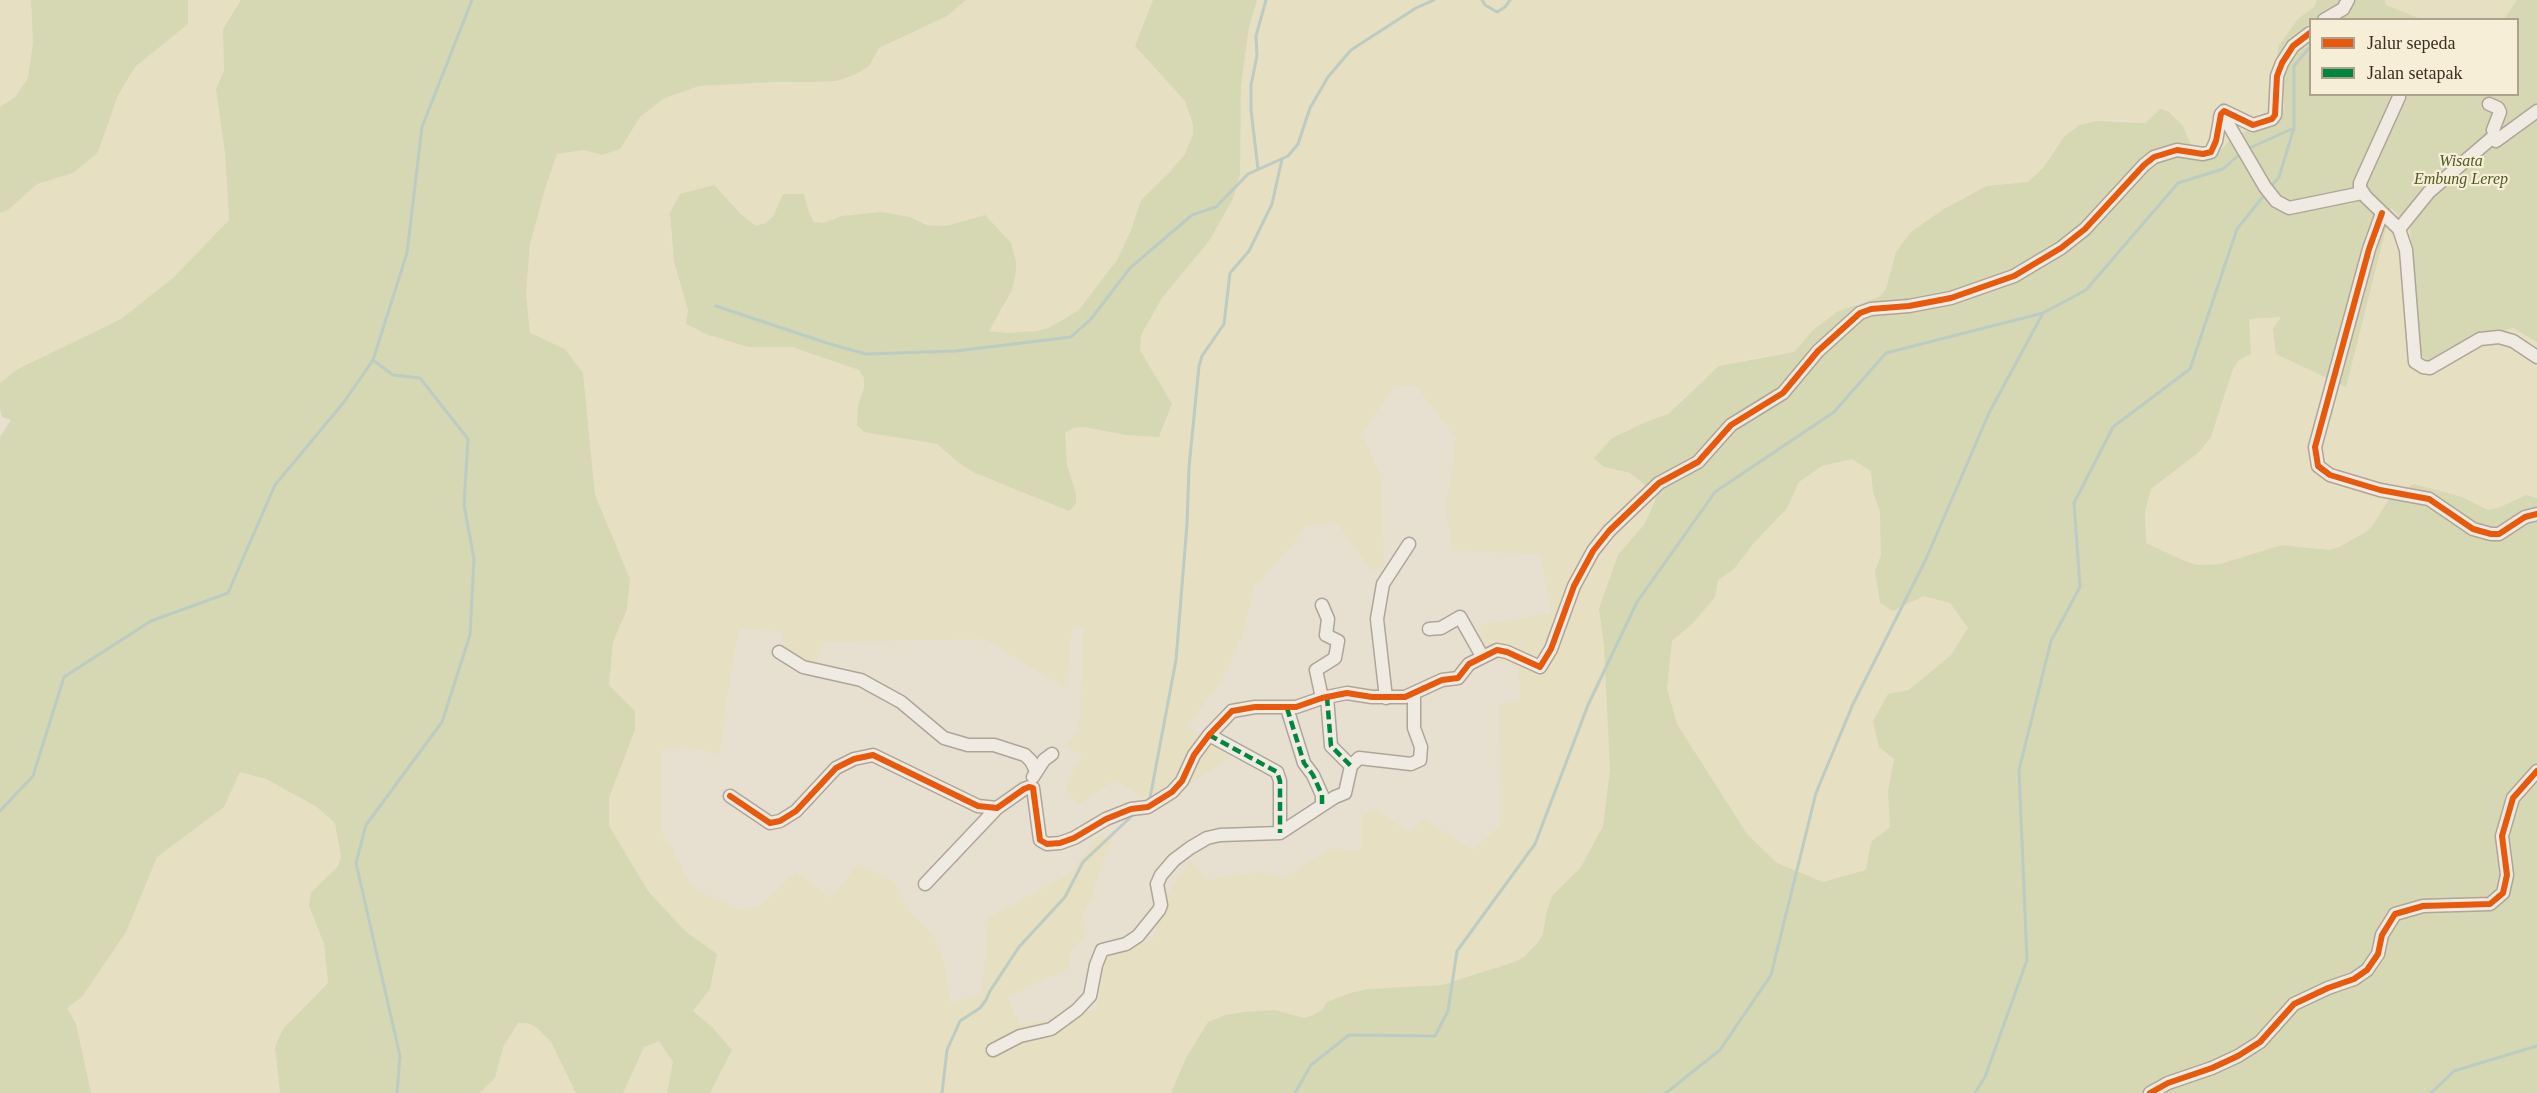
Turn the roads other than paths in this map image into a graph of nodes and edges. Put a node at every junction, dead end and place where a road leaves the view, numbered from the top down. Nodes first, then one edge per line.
1 (2346, 5) edge
2 (2327, 18) edge
3 (2309, 34) edge
4 (2399, 97) dead end
5 (2489, 104) dead end
6 (2537, 111) edge
7 (2220, 117) junction
8 (2493, 137) junction
9 (2362, 193) junction
10 (2382, 213) junction
11 (2399, 229) junction
12 (2537, 357) edge
13 (2537, 514) edge
14 (1409, 544) dead end
15 (1322, 605) dead end
16 (1430, 629) dead end
17 (779, 652) dead end
18 (1482, 656) junction
19 (1414, 694) junction
20 (1325, 697) junction
21 (1386, 698) junction
22 (1287, 708) junction
23 (1209, 735) junction
24 (1052, 754) dead end
25 (1351, 766) junction
26 (1036, 771) junction
27 (2537, 771) edge
28 (1029, 787) junction
29 (730, 796) dead end
30 (1322, 806) junction
31 (996, 808) junction
32 (1280, 833) junction
33 (925, 884) dead end
34 (993, 1050) dead end
35 (2150, 1093) edge

1 - 2 street
3 - 7 street
4 - 9 street
5 - 8 street
6 - 8 street
7 - 9 street
7 - 18 street
8 - 11 street
9 - 10 street
10 - 11 street
10 - 13 street
11 - 12 street
14 - 21 street
15 - 20 street
16 - 18 street
17 - 26 street
18 - 19 street
19 - 21 street
19 - 25 street
20 - 21 street
20 - 22 street
20 - 25 street
22 - 23 street
22 - 30 street
23 - 28 street
23 - 32 street
24 - 26 street
25 - 30 street
26 - 28 street
27 - 35 street
28 - 31 street
29 - 31 street
30 - 32 street
31 - 33 street
32 - 34 street

